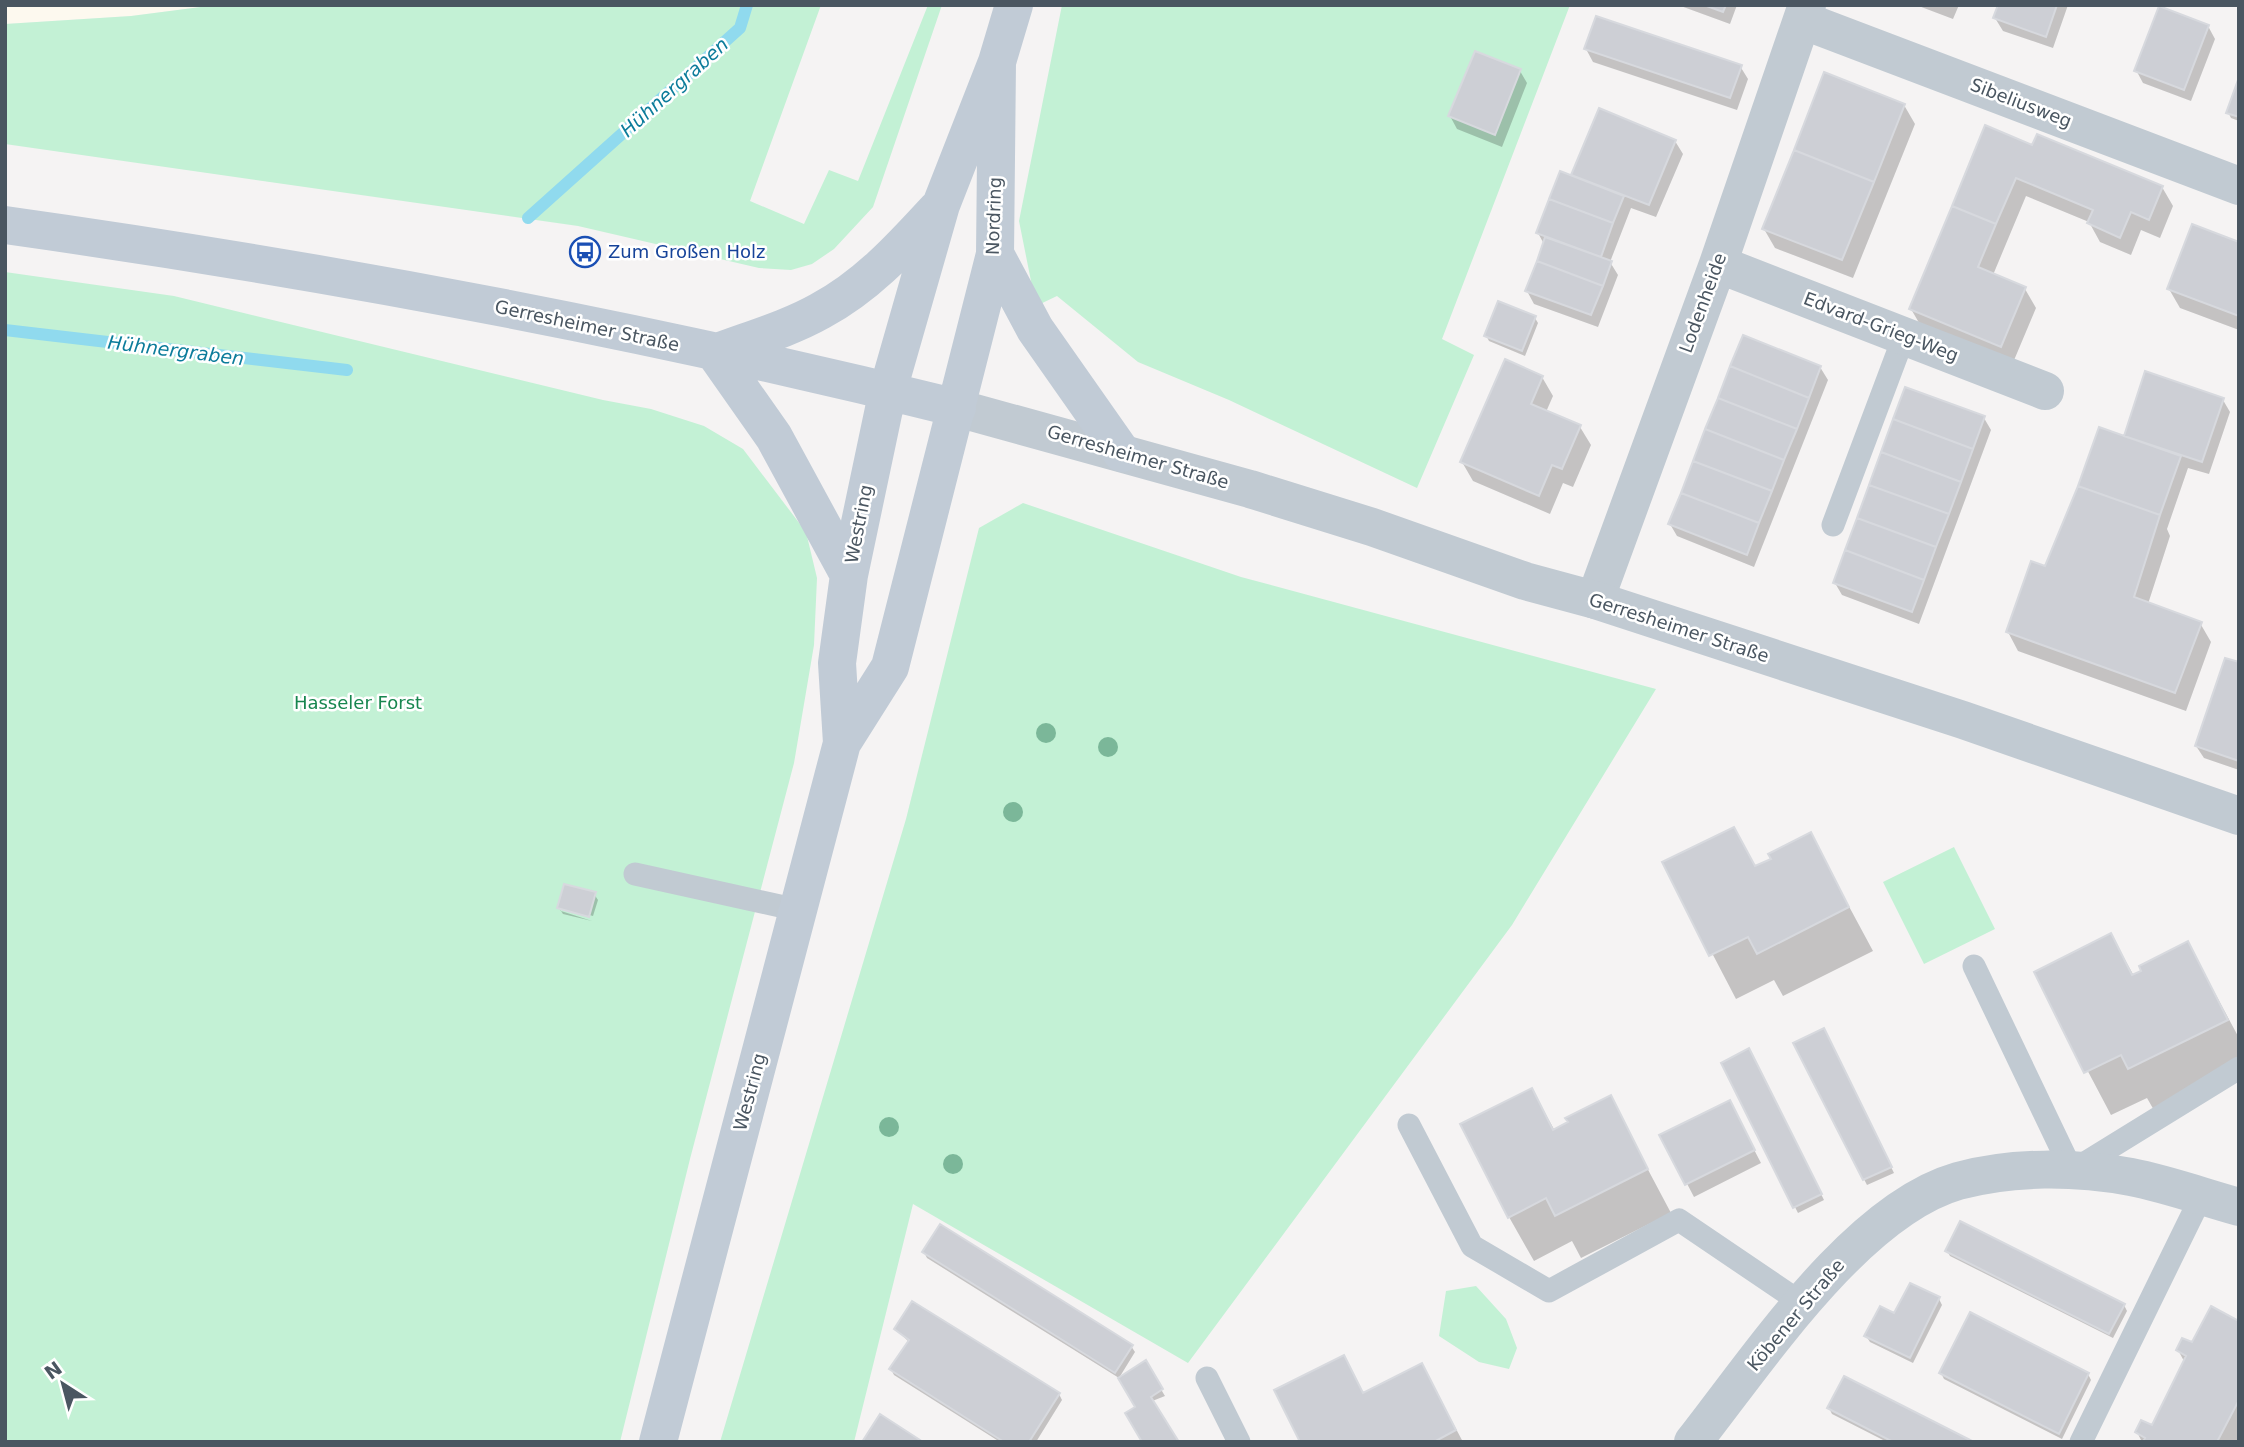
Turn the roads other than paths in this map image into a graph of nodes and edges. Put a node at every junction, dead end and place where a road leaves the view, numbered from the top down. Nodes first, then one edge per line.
1 (1014, 5) edge
2 (1805, 12) edge
3 (997, 62) junction
4 (2239, 186) edge
5 (941, 205) junction
6 (5, 225) edge
7 (995, 254) junction
8 (1718, 264) junction
9 (1904, 336) junction
10 (715, 353) junction
11 (888, 390) junction
12 (2045, 391) dead end
13 (957, 408) junction
14 (1122, 453) junction
15 (1833, 525) dead end
16 (849, 575) junction
17 (1595, 600) junction
18 (842, 743) junction
19 (2239, 816) edge
20 (635, 874) dead end
21 (798, 910) junction
22 (1974, 966) dead end
23 (2239, 1068) edge
24 (1409, 1125) dead end
25 (2073, 1171) junction
26 (2202, 1197) junction
27 (2239, 1207) edge
28 (1803, 1304) junction
29 (1207, 1378) dead end
30 (658, 1442) edge
31 (1239, 1442) edge
32 (1693, 1442) edge
33 (2081, 1442) edge

1 - 3 main road, Nordring
2 - 4 street, Sibeliusweg
2 - 8 street, Lodenheide
3 - 5 main road, Nordring
3 - 7 main road, Nordring
5 - 10 main road
5 - 11 main road, Nordring
6 - 10 main road, Gerresheimer Straße
7 - 13 main road, Nordring
7 - 14 main road
8 - 9 street, Edvard-Grieg-Weg
8 - 17 street, Lodenheide
9 - 12 street, Edvard-Grieg-Weg
9 - 15 lane
10 - 11 main road, Gerresheimer Straße
10 - 16 main road
11 - 13 main road, Gerresheimer Straße
11 - 16 main road, Westring
13 - 14 street, Gerresheimer Straße
13 - 18 main road, Westring
14 - 17 street, Gerresheimer Straße
16 - 18 main road, Westring
17 - 19 street, Gerresheimer Straße
18 - 21 main road, Westring
20 - 21 lane
21 - 30 main road, Westring
22 - 25 lane
23 - 25 lane
24 - 28 lane
25 - 26 street, Köbener Straße
25 - 28 street, Köbener Straße
26 - 27 street, Köbener Straße
26 - 33 lane
28 - 32 street, Köbener Straße
29 - 31 lane

